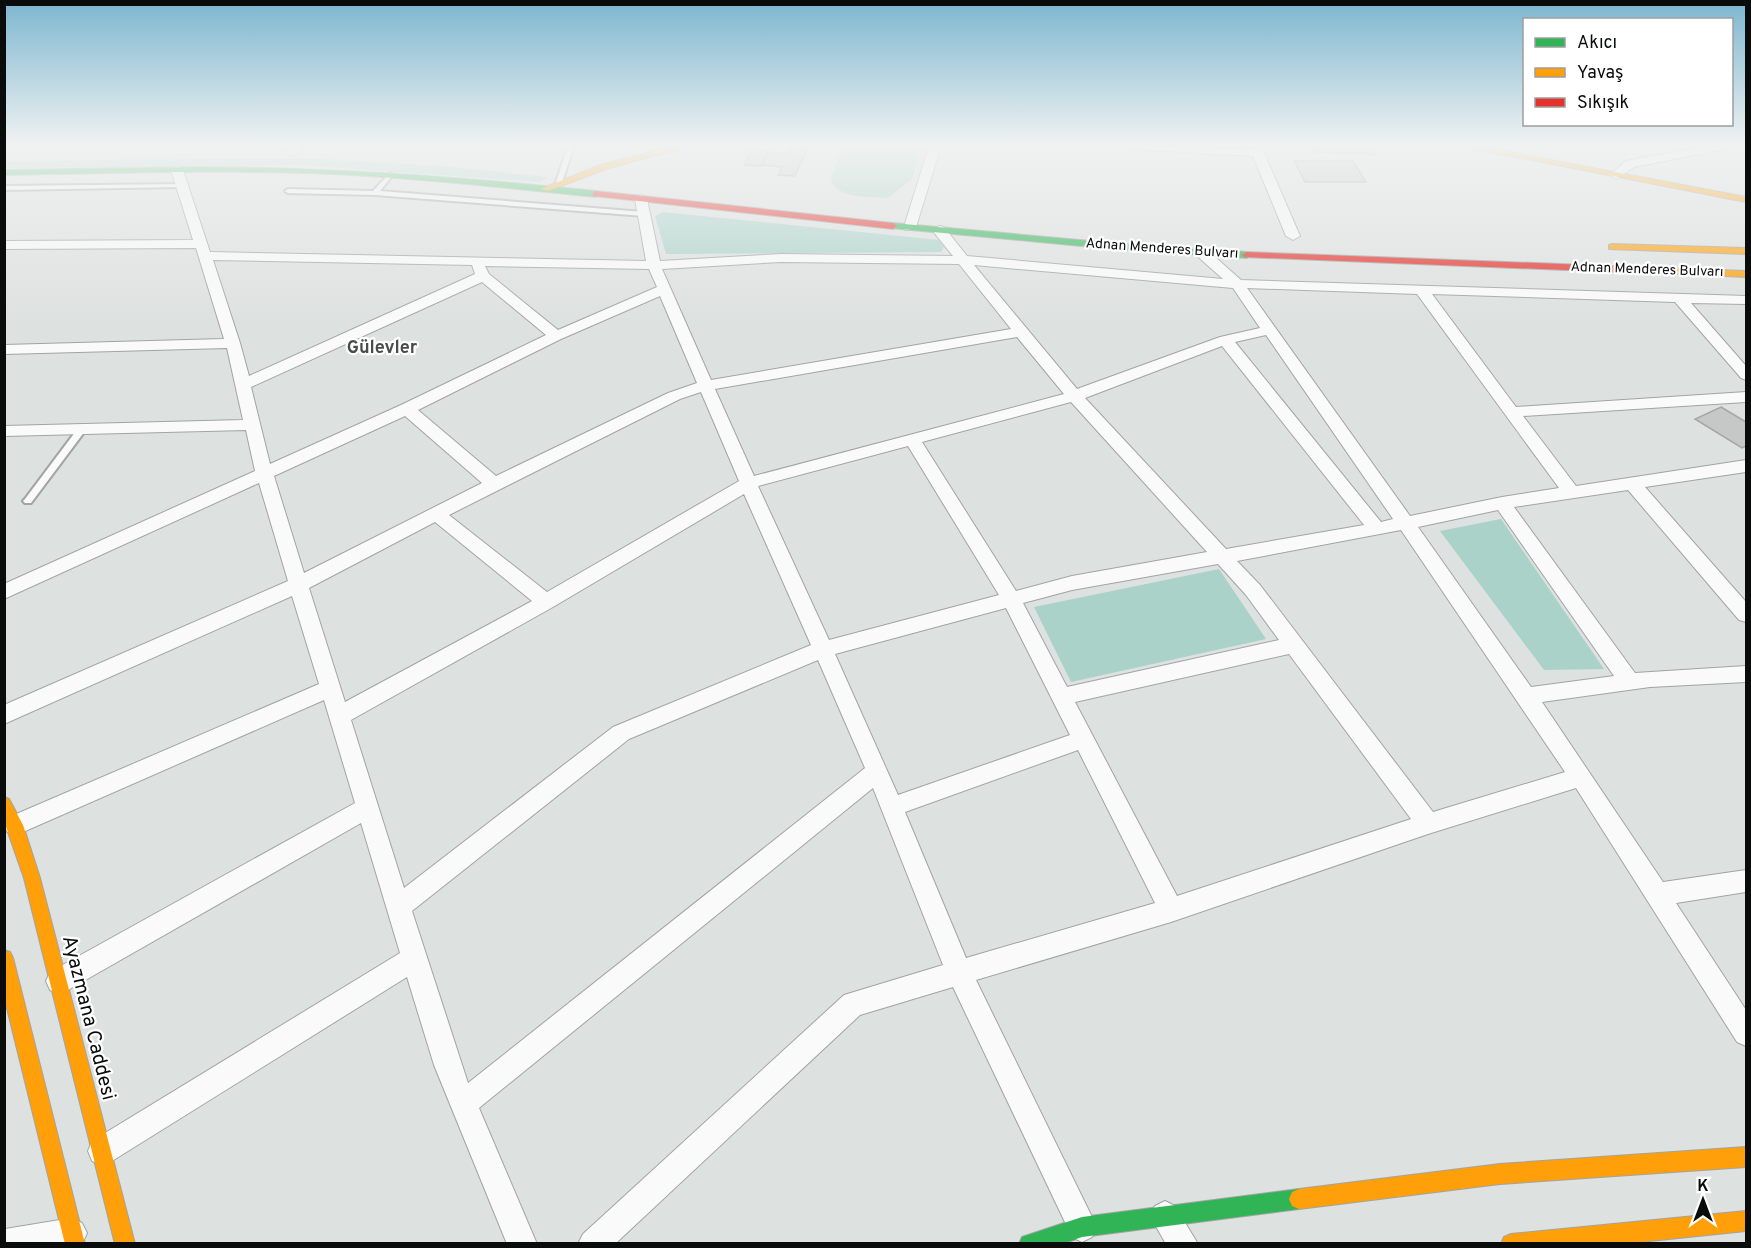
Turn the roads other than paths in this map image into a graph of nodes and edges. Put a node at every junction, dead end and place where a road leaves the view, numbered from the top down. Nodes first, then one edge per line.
1 (188, 204) edge
2 (607, 204) edge
3 (633, 204) edge
4 (917, 204) edge
5 (1278, 204) edge
6 (643, 206) junction
7 (910, 227) junction
8 (939, 230) junction
9 (1288, 236) joint
10 (1308, 237) dead end
11 (11, 245) edge
12 (1593, 247) dead end
13 (203, 250) junction
14 (1746, 251) edge
15 (1201, 252) junction
16 (4, 257) edge
17 (475, 260) junction
18 (963, 260) junction
19 (654, 265) junction
20 (1743, 275) edge
21 (483, 276) junction
22 (1237, 284) junction
23 (665, 289) junction
24 (1422, 291) junction
25 (1679, 298) junction
26 (1746, 300) edge
27 (1269, 330) junction
28 (1021, 332) junction
29 (556, 336) junction
30 (1225, 340) junction
31 (233, 343) junction
32 (4, 350) edge
33 (1746, 375) edge
34 (242, 385) junction
35 (707, 385) junction
36 (1074, 396) junction
37 (1746, 397) edge
38 (407, 409) junction
39 (1511, 412) junction
40 (252, 426) junction
41 (82, 429) junction
42 (4, 431) edge
43 (912, 439) junction
44 (1746, 466) edge
45 (264, 473) junction
46 (749, 483) junction
47 (1632, 483) junction
48 (494, 484) junction
49 (1570, 492) junction
50 (28, 501) dead end
51 (1502, 503) junction
52 (436, 514) junction
53 (1404, 523) junction
54 (1377, 529) junction
55 (1223, 557) junction
56 (298, 585) junction
57 (4, 592) edge
58 (1011, 599) junction
59 (546, 602) junction
60 (1746, 615) edge
61 (1293, 645) junction
62 (823, 649) junction
63 (1746, 674) edge
64 (1630, 682) junction
65 (330, 688) junction
66 (1526, 696) junction
67 (1061, 697) junction
68 (4, 715) edge
69 (339, 717) junction
70 (1083, 739) junction
71 (878, 772) junction
72 (1581, 777) junction
73 (4, 804) edge
74 (892, 807) junction
75 (366, 808) junction
76 (1428, 824) junction
77 (15, 825) junction
78 (1746, 881) edge
79 (1657, 894) junction
80 (398, 907) junction
81 (1171, 910) junction
82 (4, 958) edge
83 (414, 959) junction
84 (959, 973) junction
85 (58, 981) junction
86 (10, 1012) edge
87 (1746, 1033) edge
88 (463, 1104) junction
89 (102, 1151) junction
90 (1746, 1158) edge
91 (1165, 1216) junction
92 (1746, 1221) edge
93 (1082, 1227) junction
94 (73, 1238) edge
95 (4, 1244) edge
96 (125, 1244) edge
97 (522, 1244) edge
98 (593, 1244) edge
99 (1029, 1244) edge
100 (1183, 1244) edge
101 (1511, 1244) edge

1 - 13 street
2 - 6 lane
3 - 6 main road, Adnan Menderes Bulvarı
4 - 7 street
5 - 9 street
6 - 7 main road, Adnan Menderes Bulvarı
6 - 19 street
7 - 8 main road, Adnan Menderes Bulvarı
8 - 15 main road, Adnan Menderes Bulvarı
8 - 18 street
9 - 10 main road
11 - 13 street
11 - 16 street
12 - 14 main road, Adnan Menderes Bulvarı
13 - 17 street
13 - 31 street
15 - 20 main road, Adnan Menderes Bulvarı
15 - 22 street
17 - 19 street
17 - 21 street
18 - 19 street
18 - 22 street
18 - 28 street
19 - 23 street
21 - 29 street
21 - 34 street
22 - 24 street
22 - 27 street
23 - 29 street
23 - 35 street
24 - 25 street
24 - 39 street
25 - 26 street
25 - 33 street
27 - 30 street
27 - 53 street
28 - 35 street
28 - 36 street
29 - 38 street
30 - 36 street
30 - 54 street
31 - 32 street
31 - 34 street
34 - 40 street
35 - 46 street
35 - 48 street
36 - 43 street
36 - 55 street
37 - 39 street
38 - 45 street
38 - 48 street
39 - 49 street
40 - 41 street
40 - 45 street
41 - 42 street
41 - 50 lane
43 - 46 street
43 - 58 street
44 - 47 street
45 - 56 street
45 - 57 street
46 - 59 street
46 - 62 street
47 - 49 street
47 - 60 street
48 - 52 street
49 - 51 street
51 - 53 street
51 - 64 street
52 - 56 street
52 - 59 street
53 - 54 street
53 - 66 street
54 - 55 street
55 - 58 street
55 - 61 street
56 - 65 street
56 - 68 street
58 - 62 street
58 - 67 street
59 - 69 street
61 - 67 street
61 - 76 street
62 - 71 street
62 - 80 street
63 - 64 street
64 - 66 street
65 - 69 street
65 - 77 street
66 - 72 street
67 - 70 street
69 - 75 street
70 - 74 street
70 - 81 street
71 - 74 street
71 - 88 street
72 - 76 street
72 - 79 street
73 - 77 main road, Ayazmana Caddesi
74 - 84 street
75 - 80 street
75 - 85 street
76 - 81 street
77 - 85 main road, Ayazmana Caddesi
78 - 79 street
79 - 87 street
80 - 83 street
81 - 84 street
82 - 86 main road
83 - 88 street
83 - 89 street
84 - 93 street
84 - 98 street
85 - 89 main road, Ayazmana Caddesi
86 - 94 main road
88 - 97 street
89 - 96 main road, Ayazmana Caddesi
90 - 91 main road
91 - 93 main road
91 - 100 street
92 - 101 main road
93 - 99 main road
94 - 95 street

